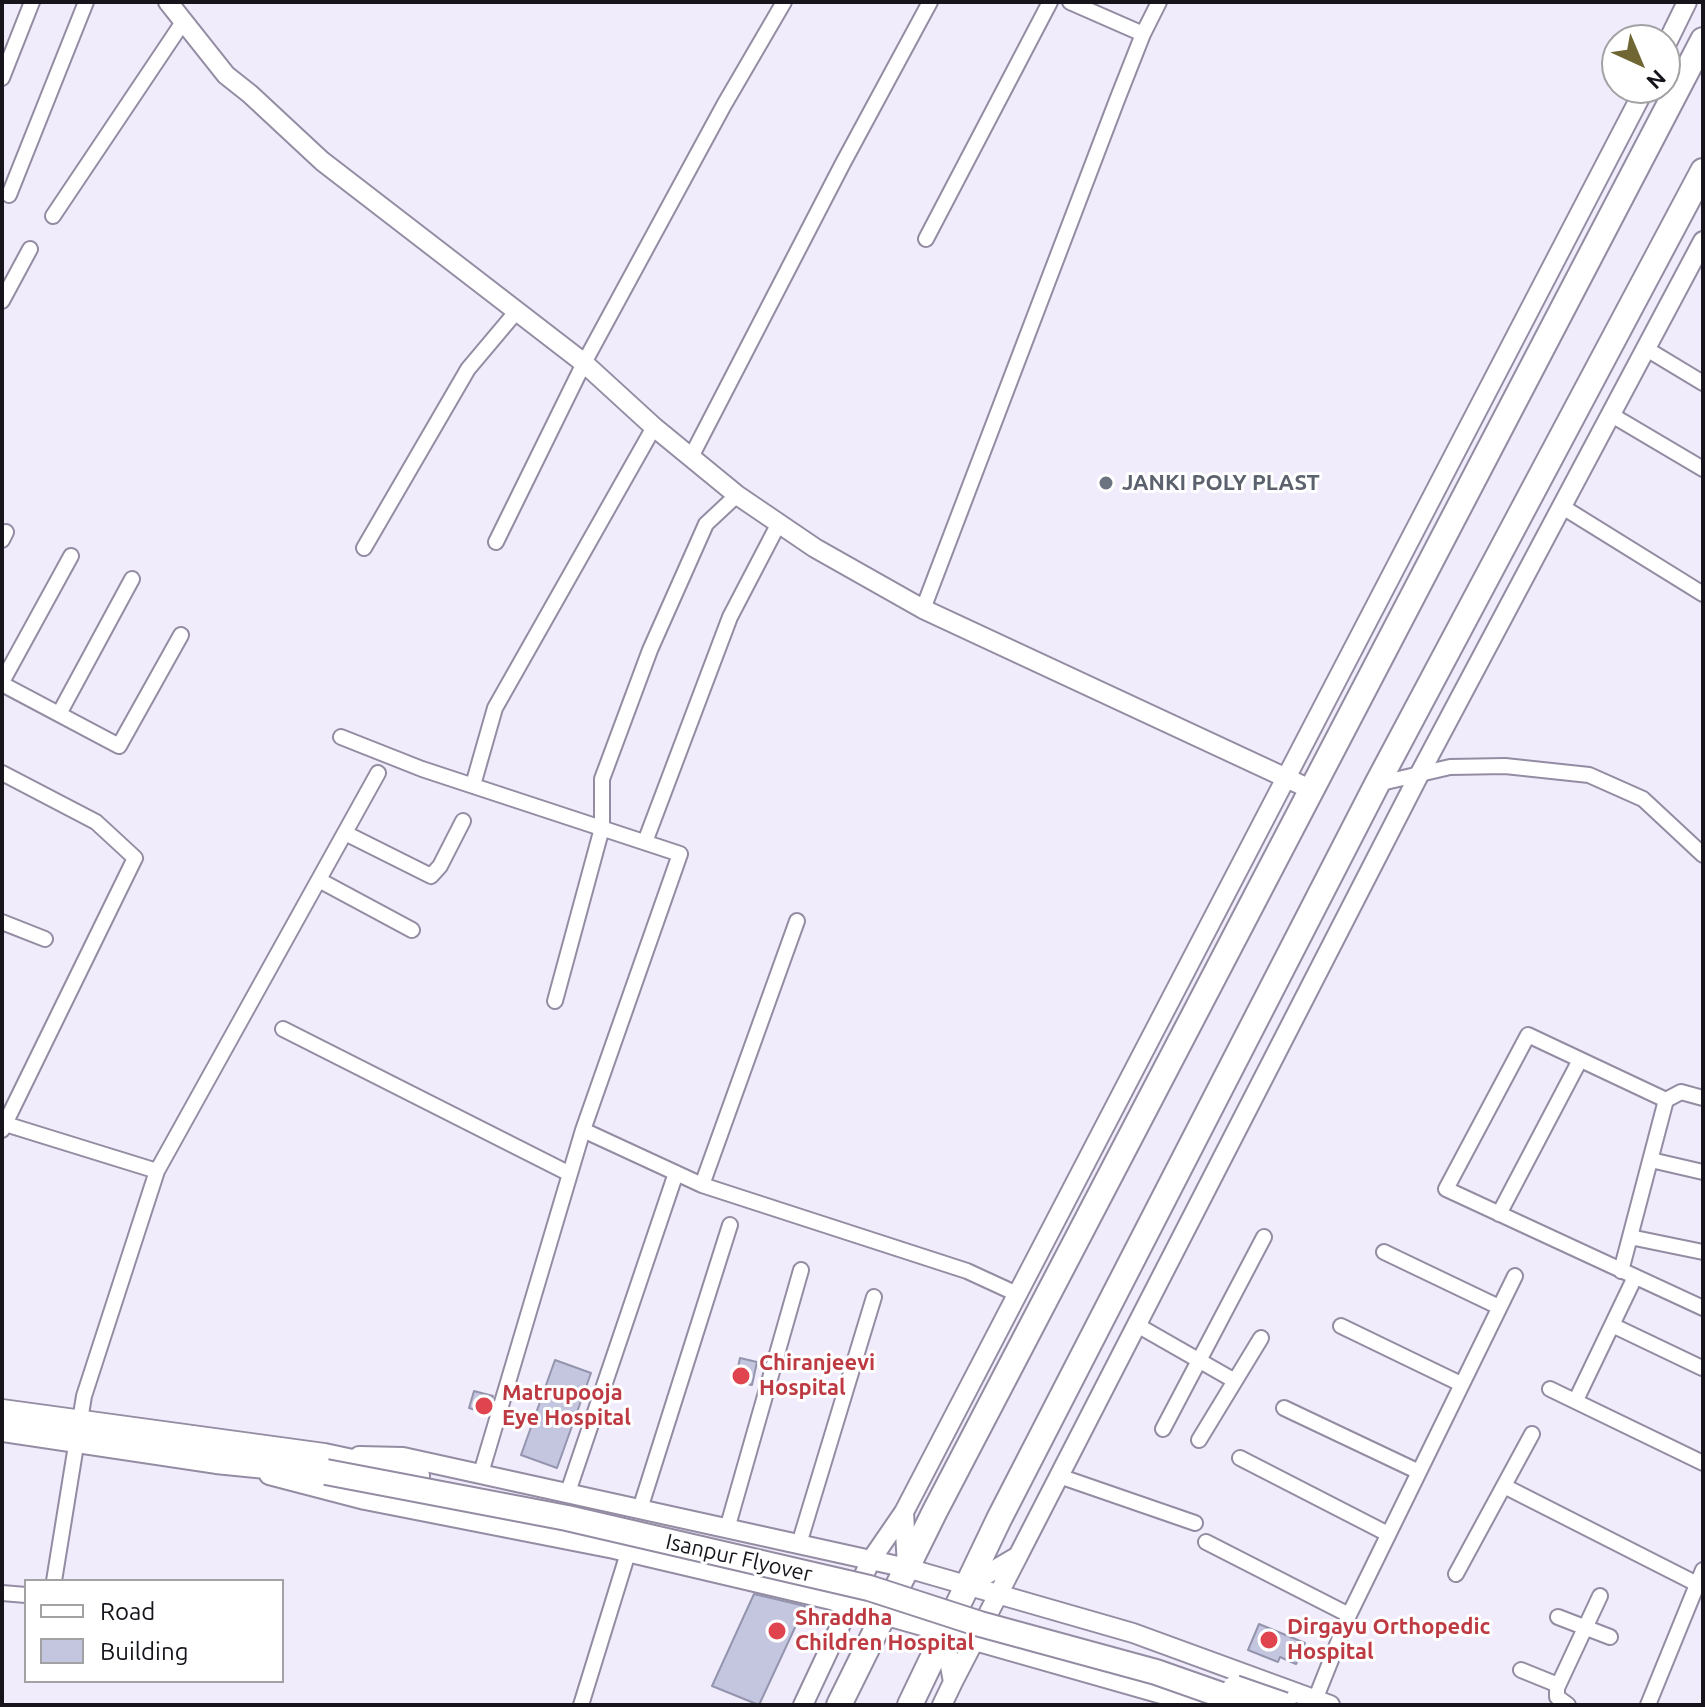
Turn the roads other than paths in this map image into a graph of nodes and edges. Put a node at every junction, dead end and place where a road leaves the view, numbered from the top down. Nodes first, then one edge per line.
1 (32, 2) edge
2 (86, 2) edge
3 (168, 2) edge
4 (784, 2) edge
5 (930, 2) edge
6 (1050, 2) edge
7 (1070, 2) edge
8 (1159, 2) edge
9 (1687, 2) edge
10 (183, 22) junction
11 (1676, 24) edge
12 (1143, 34) junction
13 (1703, 40) edge
14 (2, 78) edge
15 (1637, 104) edge
16 (1703, 171) edge
17 (9, 195) dead end
18 (53, 216) dead end
19 (926, 239) dead end
20 (1703, 241) edge
21 (30, 249) dead end
22 (2, 301) edge
23 (516, 312) junction
24 (1645, 348) junction
25 (584, 363) junction
26 (1703, 383) edge
27 (1610, 414) junction
28 (654, 427) junction
29 (691, 457) junction
30 (1703, 469) edge
31 (737, 495) junction
32 (1561, 506) junction
33 (779, 523) junction
34 (496, 542) dead end
35 (364, 548) dead end
36 (71, 556) dead end
37 (132, 579) dead end
38 (1703, 594) edge
39 (923, 609) junction
40 (181, 635) dead end
41 (1451, 645) junction
42 (1479, 661) junction
43 (2, 683) edge
44 (59, 714) junction
45 (341, 737) dead end
46 (2, 773) edge
47 (378, 773) dead end
48 (1419, 775) junction
49 (1286, 779) junction
50 (1377, 784) junction
51 (473, 785) junction
52 (1312, 790) junction
53 (463, 821) dead end
54 (602, 828) junction
55 (345, 833) junction
56 (645, 842) junction
57 (1703, 855) edge
58 (319, 880) junction
59 (797, 921) dead end
60 (2, 922) edge
61 (412, 930) dead end
62 (45, 939) dead end
63 (1283, 966) junction
64 (1314, 979) junction
65 (555, 1001) dead end
66 (283, 1029) dead end
67 (1580, 1060) junction
68 (1703, 1098) edge
69 (1666, 1100) junction
70 (3, 1125) edge
71 (583, 1130) junction
72 (1651, 1160) junction
73 (157, 1171) junction
74 (1703, 1172) edge
75 (676, 1173) junction
76 (570, 1174) junction
77 (702, 1185) junction
78 (1499, 1214) junction
79 (730, 1225) dead end
80 (1264, 1237) dead end
81 (1630, 1237) junction
82 (1384, 1252) dead end
83 (1703, 1252) edge
84 (801, 1270) dead end
85 (1628, 1274) junction
86 (1515, 1276) dead end
87 (1017, 1294) junction
88 (874, 1297) dead end
89 (1499, 1307) junction
90 (1703, 1308) edge
91 (1137, 1325) junction
92 (1612, 1325) junction
93 (1341, 1326) dead end
94 (1261, 1338) dead end
95 (1201, 1360) junction
96 (1702, 1368) edge
97 (1235, 1381) junction
98 (1461, 1384) junction
99 (1550, 1389) dead end
100 (1576, 1400) junction
101 (1284, 1408) dead end
102 (2, 1412) edge
103 (2, 1429) edge
104 (1163, 1429) dead end
105 (79, 1432) junction
106 (1532, 1434) dead end
107 (1199, 1440) dead end
108 (1240, 1458) dead end
109 (216, 1461) junction
110 (1703, 1463) edge
111 (325, 1464) junction
112 (1417, 1471) junction
113 (481, 1473) junction
114 (1059, 1476) junction
115 (1504, 1486) junction
116 (568, 1492) junction
117 (640, 1509) junction
118 (904, 1512) junction
119 (1195, 1523) dead end
120 (727, 1529) junction
121 (1388, 1534) junction
122 (1206, 1542) dead end
123 (799, 1544) junction
124 (628, 1553) junction
125 (1018, 1556) junction
126 (871, 1560) junction
127 (907, 1568) junction
128 (1456, 1574) dead end
129 (1700, 1577) edge
130 (54, 1579) edge
131 (967, 1586) junction
132 (2, 1593) edge
133 (24, 1595) edge
134 (998, 1595) junction
135 (1600, 1596) dead end
136 (850, 1606) junction
137 (884, 1615) junction
138 (1349, 1615) junction
139 (1558, 1617) dead end
140 (1586, 1628) junction
141 (944, 1633) junction
142 (1610, 1637) dead end
143 (975, 1641) junction
144 (1521, 1670) dead end
145 (953, 1682) junction
146 (1558, 1685) junction
147 (1323, 1702) edge
148 (581, 1705) edge
149 (803, 1705) edge
150 (839, 1705) edge
151 (910, 1705) edge
152 (942, 1705) edge
153 (1200, 1705) edge
154 (1250, 1705) edge
155 (1284, 1705) edge
156 (1568, 1705) edge
157 (1648, 1705) edge

1 - 14 street
2 - 17 street
3 - 10 street
4 - 25 street
5 - 29 street
6 - 19 street
7 - 12 street
8 - 12 street
9 - 11 street
10 - 18 street
10 - 23 street
12 - 39 street
13 - 52 main road
15 - 49 street
16 - 41 main road
20 - 24 street
21 - 22 street
23 - 25 street
23 - 35 street
24 - 26 street
24 - 27 street
25 - 28 street
25 - 34 street
27 - 30 street
27 - 32 street
28 - 29 street
28 - 51 street
29 - 31 street
31 - 33 street
31 - 54 street
32 - 38 street
32 - 42 street
33 - 39 street
33 - 56 street
36 - 43 street
37 - 44 street
39 - 49 street
40 - 44 street
41 - 42 street
41 - 50 main road
42 - 48 street
43 - 44 street
45 - 51 street
46 - 70 street
47 - 55 street
48 - 50 street
48 - 57 street
48 - 64 street
49 - 52 street
49 - 87 street
50 - 63 main road
51 - 54 street
52 - 127 main road
53 - 55 street
54 - 56 street
54 - 65 street
55 - 58 street
56 - 71 street
58 - 61 street
58 - 73 street
59 - 77 street
60 - 62 street
63 - 64 street
63 - 131 main road
64 - 91 street
66 - 76 street
67 - 69 street
67 - 78 street
67 - 78 street
68 - 69 street
69 - 72 street
70 - 73 street
71 - 75 street
71 - 76 street
72 - 74 street
72 - 81 street
73 - 105 street
75 - 77 street
75 - 116 street
76 - 113 street
77 - 87 street
78 - 85 street
79 - 117 street
80 - 95 street
81 - 83 street
81 - 85 street
82 - 89 street
84 - 120 street
85 - 90 street
85 - 92 street
86 - 89 street
87 - 118 street
88 - 123 street
89 - 98 street
91 - 95 street
91 - 114 street
92 - 96 street
92 - 100 street
93 - 98 street
94 - 97 street
95 - 97 street
95 - 104 street
97 - 107 street
98 - 112 street
99 - 100 street
100 - 110 street
101 - 112 street
102 - 105 main road
103 - 105 main road
105 - 109 main road, Isanpur Flyover
105 - 111 main road
105 - 130 street
106 - 115 street
108 - 121 street
109 - 111 main road, Isanpur Flyover
109 - 124 street
111 - 113 street
111 - 154 main road, Isanpur Flyover, bridge
111 - 155 main road, Isanpur Flyover, bridge
112 - 121 street
113 - 116 street
114 - 119 street
114 - 125 street
115 - 128 street
115 - 129 street
116 - 117 street
117 - 120 street
118 - 126 street
118 - 127 street
120 - 123 street
121 - 138 street
122 - 138 street
123 - 126 street
124 - 136 street
124 - 148 street
125 - 131 street
125 - 134 street
126 - 127 street
126 - 136 street
127 - 131 street
127 - 137 main road
129 - 157 street
131 - 134 street
131 - 141 main road
132 - 133 street
134 - 143 street
134 - 147 street
135 - 140 street
136 - 137 street
136 - 149 street
137 - 141 street
137 - 150 main road
138 - 147 street
139 - 140 street
140 - 142 street
140 - 146 street
141 - 143 street
141 - 145 street
141 - 151 main road
143 - 145 street
143 - 153 street
144 - 146 street
145 - 152 street
146 - 156 street

